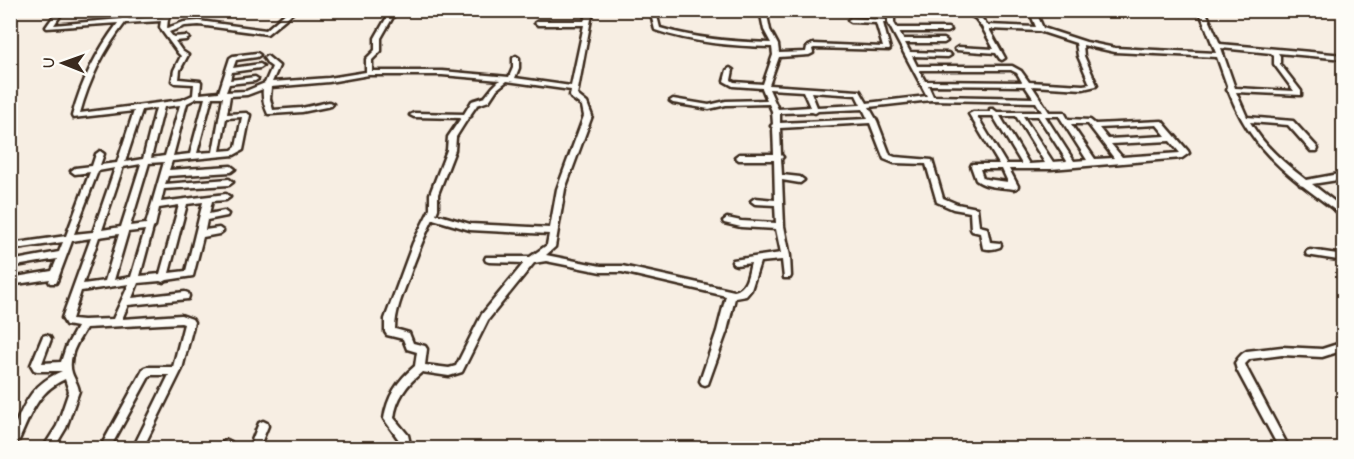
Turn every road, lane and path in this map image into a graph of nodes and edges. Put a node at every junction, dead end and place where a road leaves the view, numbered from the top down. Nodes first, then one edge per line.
1 (61, 10) edge
2 (133, 10) edge
3 (173, 10) edge
4 (293, 10) edge
5 (394, 10) edge
6 (592, 10) edge
7 (646, 10) edge
8 (763, 10) edge
9 (891, 10) edge
10 (965, 10) edge
11 (1032, 10) edge
12 (1202, 10) edge
13 (975, 13) edge
14 (165, 19) junction
15 (851, 20) dead end
16 (879, 21) junction
17 (890, 21) junction
18 (122, 22) junction
19 (538, 23) dead end
20 (587, 23) junction
21 (985, 27) junction
22 (1040, 29) junction
23 (895, 30) junction
24 (948, 30) dead end
25 (165, 31) junction
26 (938, 31) junction
27 (186, 38) dead end
28 (171, 39) junction
29 (902, 41) junction
30 (944, 41) junction
31 (1079, 41) junction
32 (775, 45) junction
33 (1218, 46) junction
34 (958, 49) dead end
35 (1273, 50) junction
36 (998, 51) junction
37 (908, 54) junction
38 (258, 55) dead end
39 (776, 55) junction
40 (948, 55) junction
41 (1221, 55) junction
42 (1344, 57) edge
43 (267, 58) dead end
44 (516, 58) dead end
45 (1002, 58) dead end
46 (260, 66) dead end
47 (914, 68) junction
48 (951, 68) junction
49 (230, 70) junction
50 (730, 70) dead end
51 (369, 73) junction
52 (255, 79) dead end
53 (508, 79) junction
54 (226, 82) junction
55 (922, 83) junction
56 (1027, 84) junction
57 (266, 85) junction
58 (765, 87) junction
59 (575, 89) junction
60 (806, 89) junction
61 (832, 90) junction
62 (1230, 90) junction
63 (209, 95) junction
64 (225, 95) junction
65 (196, 96) junction
66 (931, 98) junction
67 (987, 100) junction
68 (1037, 100) junction
69 (673, 101) dead end
70 (184, 102) junction
71 (771, 102) junction
72 (161, 104) junction
73 (329, 104) dead end
74 (866, 106) junction
75 (139, 107) junction
76 (840, 109) junction
77 (776, 111) junction
78 (815, 111) junction
79 (994, 114) junction
80 (1018, 114) junction
81 (414, 115) dead end
82 (1044, 115) junction
83 (223, 116) junction
84 (467, 116) junction
85 (873, 121) junction
86 (1066, 121) junction
87 (1246, 122) junction
88 (775, 126) junction
89 (1094, 126) junction
90 (1172, 138) junction
91 (1106, 142) junction
92 (1314, 149) dead end
93 (216, 153) junction
94 (100, 154) dead end
95 (193, 155) junction
96 (739, 157) dead end
97 (779, 157) junction
98 (170, 158) junction
99 (1119, 159) junction
100 (146, 161) junction
101 (1092, 161) junction
102 (1072, 163) junction
103 (120, 165) junction
104 (1051, 166) junction
105 (1028, 167) junction
106 (95, 168) junction
107 (1005, 168) junction
108 (231, 169) dead end
109 (75, 171) dead end
110 (165, 173) junction
111 (1344, 176) edge
112 (780, 177) junction
113 (800, 180) dead end
114 (229, 182) dead end
115 (1303, 183) junction
116 (160, 187) junction
117 (226, 197) dead end
118 (208, 200) junction
119 (754, 201) dead end
120 (184, 202) junction
121 (780, 203) junction
122 (156, 205) junction
123 (224, 214) dead end
124 (1344, 214) edge
125 (430, 215) junction
126 (204, 218) junction
127 (727, 221) dead end
128 (151, 226) junction
129 (780, 226) junction
130 (124, 230) junction
131 (219, 231) dead end
132 (552, 231) junction
133 (97, 233) junction
134 (200, 234) junction
135 (70, 237) junction
136 (997, 245) dead end
137 (10, 247) edge
138 (1310, 253) dead end
139 (63, 255) junction
140 (786, 256) junction
141 (1344, 258) edge
142 (489, 259) dead end
143 (757, 259) junction
144 (531, 260) junction
145 (736, 262) dead end
146 (10, 264) edge
147 (786, 276) dead end
148 (163, 279) junction
149 (135, 280) junction
150 (10, 282) edge
151 (108, 284) junction
152 (77, 288) junction
153 (733, 294) junction
154 (185, 296) dead end
155 (124, 302) junction
156 (116, 323) junction
157 (83, 324) junction
158 (46, 339) dead end
159 (1344, 346) edge
160 (420, 368) junction
161 (67, 369) junction
162 (176, 371) junction
163 (705, 381) dead end
164 (263, 426) dead end
165 (15, 436) dead end
166 (48, 448) edge
167 (105, 448) edge
168 (138, 448) edge
169 (254, 448) edge
170 (406, 448) edge
171 (1284, 448) edge

1 - 18 street
2 - 18 street
3 - 14 street
4 - 25 street
5 - 51 street
6 - 20 street
7 - 32 street
8 - 32 street
9 - 17 street
10 - 13 street
11 - 22 street
12 - 33 street
13 - 21 street
14 - 18 street
14 - 25 street
15 - 16 street
16 - 17 street
16 - 39 street
17 - 23 street
18 - 75 street
19 - 20 street
20 - 59 street
21 - 22 street
21 - 36 street
22 - 31 street
23 - 26 street
23 - 29 street
24 - 26 street
25 - 28 street
26 - 30 street
27 - 28 street
28 - 65 street
29 - 30 street
29 - 37 street
30 - 40 street
31 - 41 street
31 - 56 street
32 - 39 street
33 - 35 street
33 - 41 street
34 - 36 street
35 - 42 street
35 - 62 street
36 - 45 street
37 - 40 street
37 - 47 street
38 - 49 street
39 - 58 street
40 - 48 street
41 - 62 street
43 - 57 street
44 - 53 street
46 - 49 street
47 - 48 street
47 - 55 street
48 - 56 street
49 - 54 street
50 - 58 street
51 - 53 street
51 - 57 street
52 - 54 street
53 - 59 street
53 - 84 street
54 - 64 street
55 - 56 street
55 - 66 street
56 - 68 street
57 - 64 street
57 - 73 street
58 - 60 street
58 - 71 street
59 - 132 street
60 - 61 street
60 - 78 street
61 - 74 street
61 - 76 street
62 - 87 street
63 - 64 street
63 - 65 street
63 - 95 street
64 - 83 street
65 - 70 street
66 - 67 street
66 - 74 street
67 - 68 street
67 - 79 street
68 - 82 street
69 - 71 street
70 - 72 street
70 - 98 street
71 - 77 street
72 - 75 street
72 - 100 street
74 - 76 street
74 - 85 street
75 - 103 street
76 - 78 street
77 - 78 street
77 - 88 street
79 - 80 street
79 - 105 street
79 - 107 street
80 - 82 street
80 - 104 street
81 - 84 street
82 - 86 street
82 - 102 street
83 - 93 street
83 - 93 street
84 - 125 street
85 - 88 street
85 - 136 street
86 - 89 street
86 - 101 street
87 - 92 street
87 - 115 street
88 - 97 street
89 - 90 street
89 - 91 street
90 - 91 street
90 - 99 street
91 - 99 street
93 - 95 street
94 - 106 street
95 - 98 street
96 - 97 street
97 - 112 street
98 - 100 street
98 - 110 street
99 - 101 street
100 - 103 street
100 - 130 street
101 - 102 street
102 - 104 street
103 - 106 street
103 - 133 street
104 - 105 street
105 - 107 street
106 - 109 street
106 - 135 street
107 - 107 street
108 - 110 street
110 - 116 street
111 - 115 street
112 - 113 street
112 - 121 street
114 - 116 street
115 - 124 street
116 - 122 street
117 - 118 street
118 - 120 street
118 - 126 street
119 - 121 street
120 - 122 street
120 - 148 street
121 - 129 street
122 - 128 street
123 - 126 street
125 - 132 street
125 - 160 street
126 - 134 street
127 - 129 street
128 - 130 street
128 - 149 street
129 - 140 street
130 - 133 street
130 - 151 street
131 - 134 street
132 - 144 street
133 - 135 street
133 - 152 street
134 - 148 street
135 - 137 street
135 - 139 street
138 - 141 street
139 - 146 street
139 - 150 street
140 - 143 street
140 - 147 street
142 - 144 street
143 - 145 street
143 - 153 street
144 - 153 street
144 - 160 street
148 - 149 street
149 - 151 street
149 - 155 street
151 - 152 street
152 - 157 street
153 - 163 street
154 - 155 street
155 - 156 street
156 - 157 street
156 - 162 street
157 - 161 street
158 - 161 street
159 - 171 street
160 - 170 street
161 - 165 street
161 - 166 street
162 - 167 street
162 - 168 street
164 - 169 street

